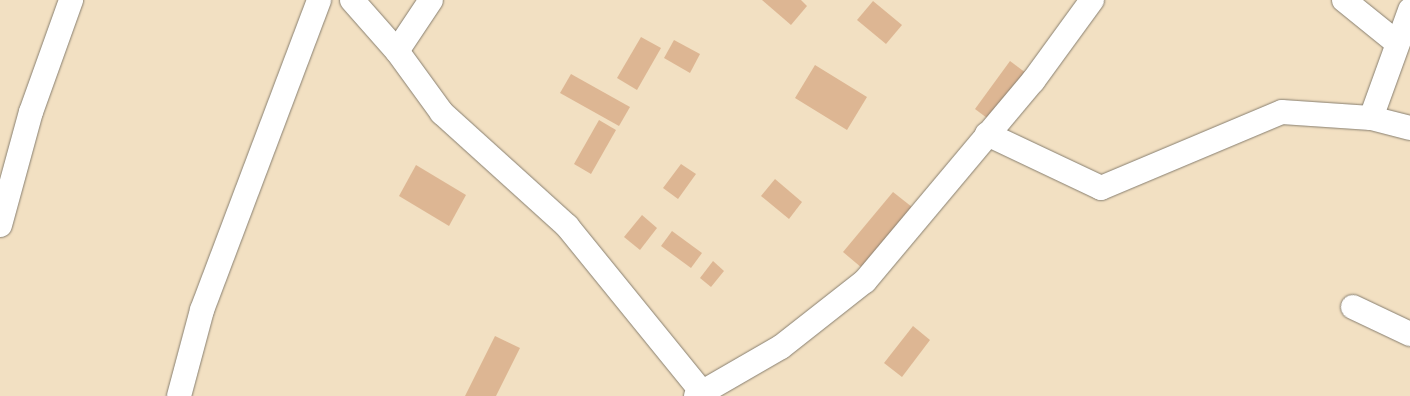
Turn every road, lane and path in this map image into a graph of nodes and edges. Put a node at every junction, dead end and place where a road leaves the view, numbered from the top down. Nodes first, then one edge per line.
1 (71, 0) edge
2 (319, 0) edge
3 (352, 0) edge
4 (431, 0) edge
5 (1092, 0) edge
6 (1344, 0) edge
7 (1410, 10) edge
8 (1396, 42) junction
9 (397, 51) junction
10 (1371, 118) junction
11 (1410, 128) edge
12 (988, 134) junction
13 (0, 226) edge
14 (1353, 307) dead end
15 (1410, 334) edge
16 (700, 394) edge
17 (179, 396) edge

1 - 13 street
2 - 17 street
3 - 9 street
4 - 9 street
5 - 12 street
6 - 8 street
7 - 8 street
8 - 10 street
9 - 16 street
10 - 11 street
10 - 12 street
12 - 16 street
14 - 15 street

